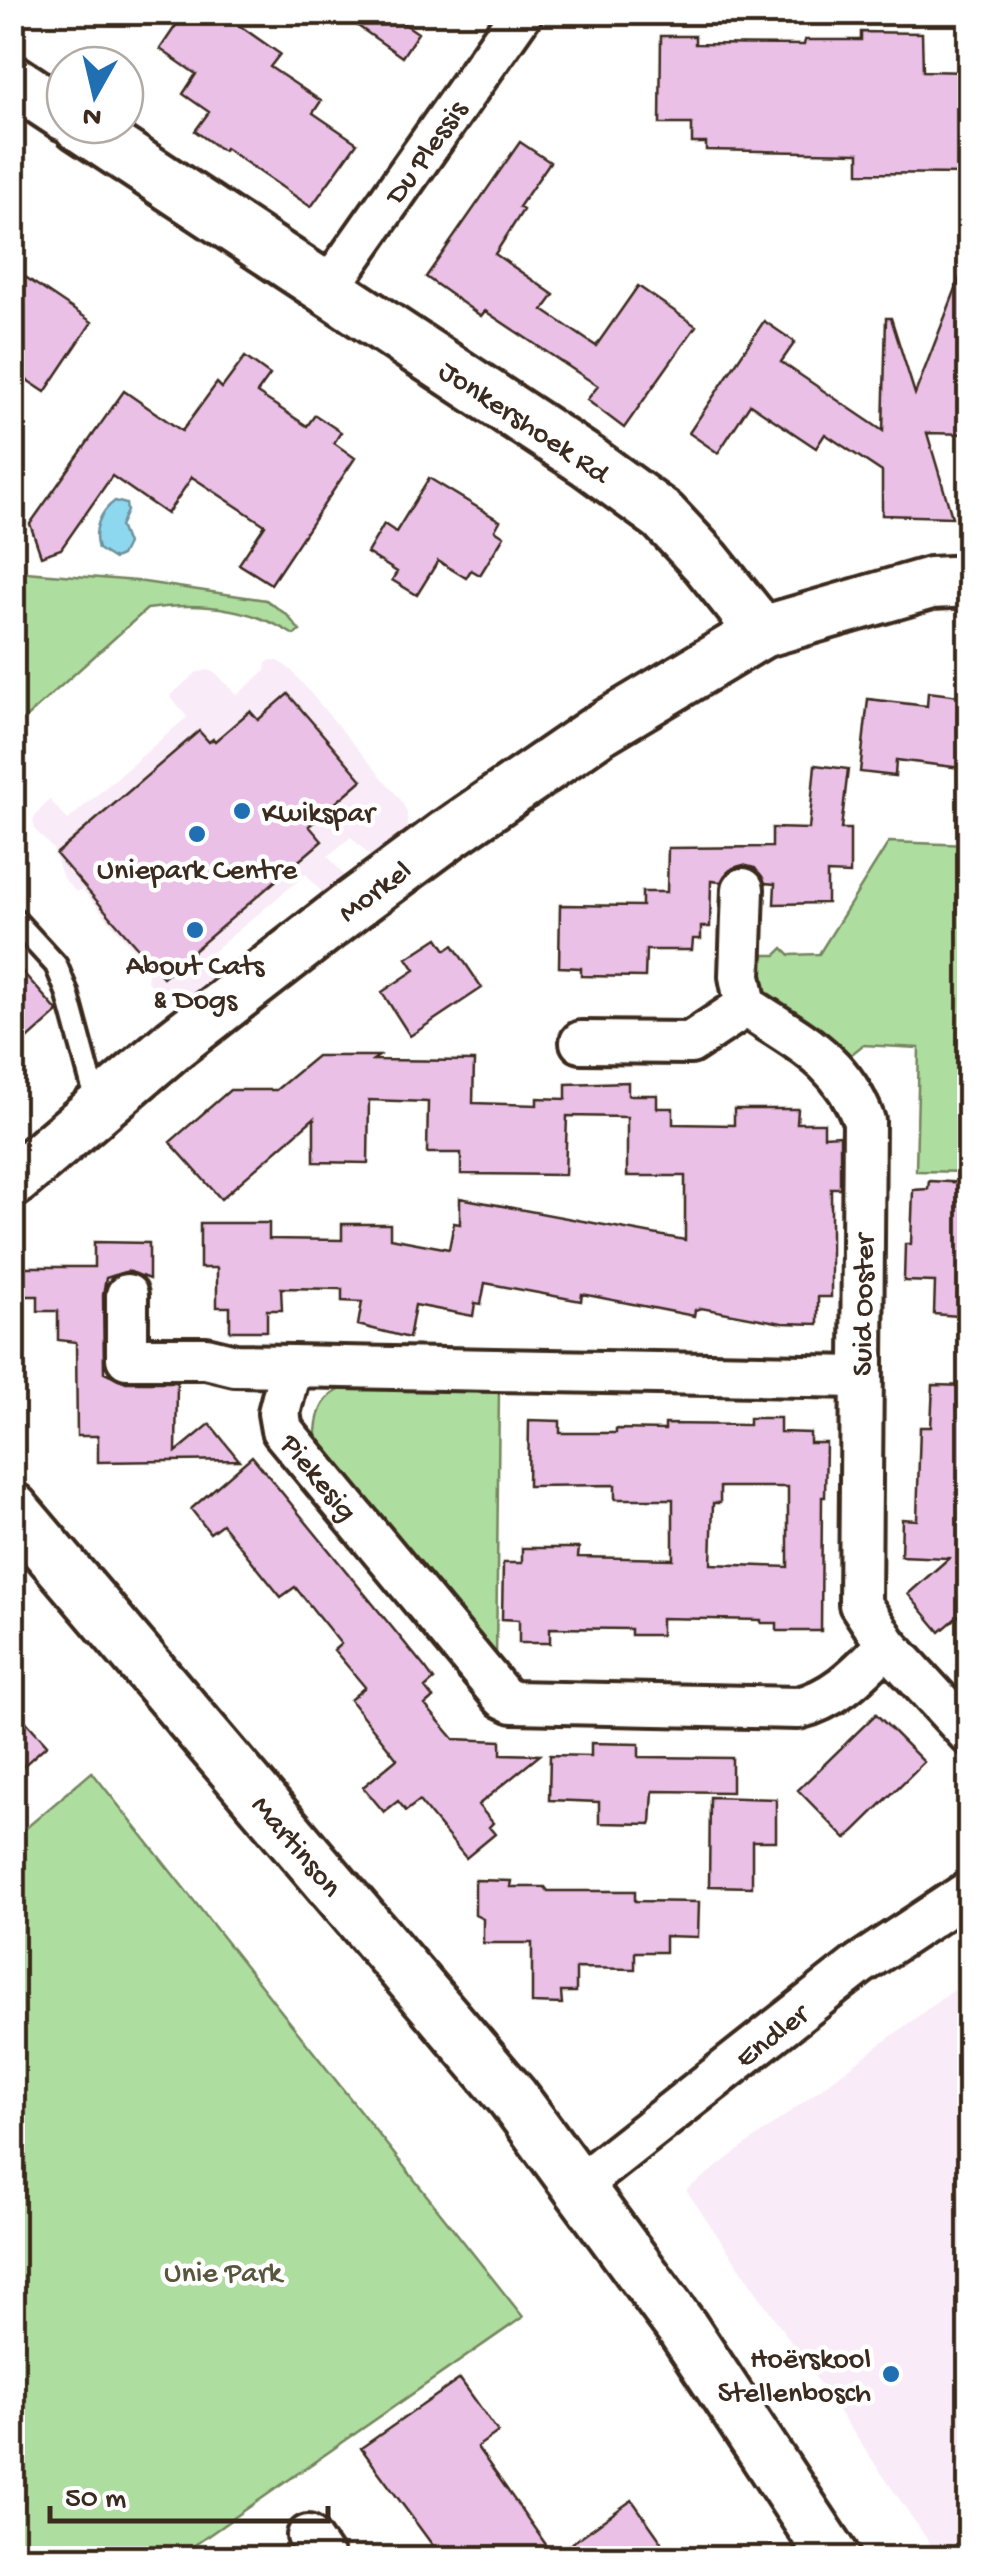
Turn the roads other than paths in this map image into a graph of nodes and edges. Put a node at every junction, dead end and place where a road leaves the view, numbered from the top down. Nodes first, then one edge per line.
1 (522, 12) edge
2 (12, 80) edge
3 (45, 102) edge
4 (110, 145) edge
5 (327, 290) junction
6 (970, 580) edge
7 (762, 632) junction
8 (743, 889) dead end
9 (12, 917) edge
10 (746, 1006) junction
11 (581, 1042) dead end
12 (98, 1109) junction
13 (12, 1182) edge
14 (127, 1295) dead end
15 (291, 1366) junction
16 (860, 1377) junction
17 (12, 1508) edge
18 (886, 1645) junction
19 (970, 1735) edge
20 (970, 1890) edge
21 (578, 2186) junction
22 (834, 2558) edge

1 - 5 street, Du Plessis
2 - 3 street
4 - 5 street, Jonkershoek Rd
5 - 7 street, Jonkershoek Rd
6 - 7 street
7 - 12 street, Morkel
8 - 10 street
9 - 12 lane
10 - 11 street
10 - 16 street, Suid Ooster
12 - 13 street, Morkel
14 - 15 street
15 - 16 street
15 - 18 street, Piekesig
16 - 18 street, Suid Ooster
17 - 21 street, Martinson
18 - 19 street, Suid Ooster
20 - 21 street, Endler
21 - 22 street, Martinson

